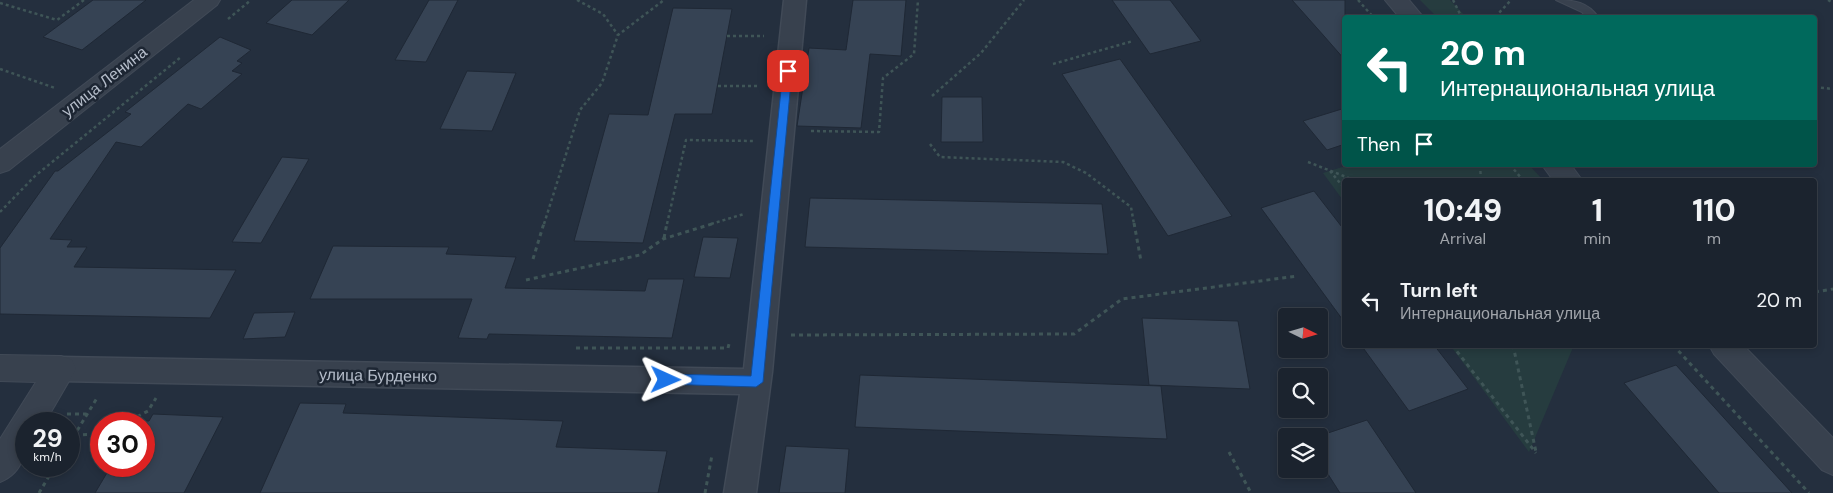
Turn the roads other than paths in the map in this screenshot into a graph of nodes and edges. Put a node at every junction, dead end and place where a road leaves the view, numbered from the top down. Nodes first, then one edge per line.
1 (209, 0) edge
2 (795, 0) edge
3 (1396, 0) edge
4 (1562, 0) edge
5 (1410, 15) edge
6 (1591, 15) edge
7 (0, 163) edge
8 (1557, 167) edge
9 (1567, 178) edge
10 (1727, 348) edge
11 (0, 368) edge
12 (61, 369) junction
13 (756, 382) junction
14 (34, 412) edge
15 (15, 444) edge
16 (1833, 460) edge
17 (0, 468) edge
18 (740, 493) edge

1 - 7 street, улица Ленина
2 - 13 street
3 - 5 street
4 - 6 lane
8 - 9 street
10 - 16 street
11 - 12 street, улица Бурденко
12 - 13 street, улица Бурденко
12 - 14 street
13 - 18 street
15 - 17 street

